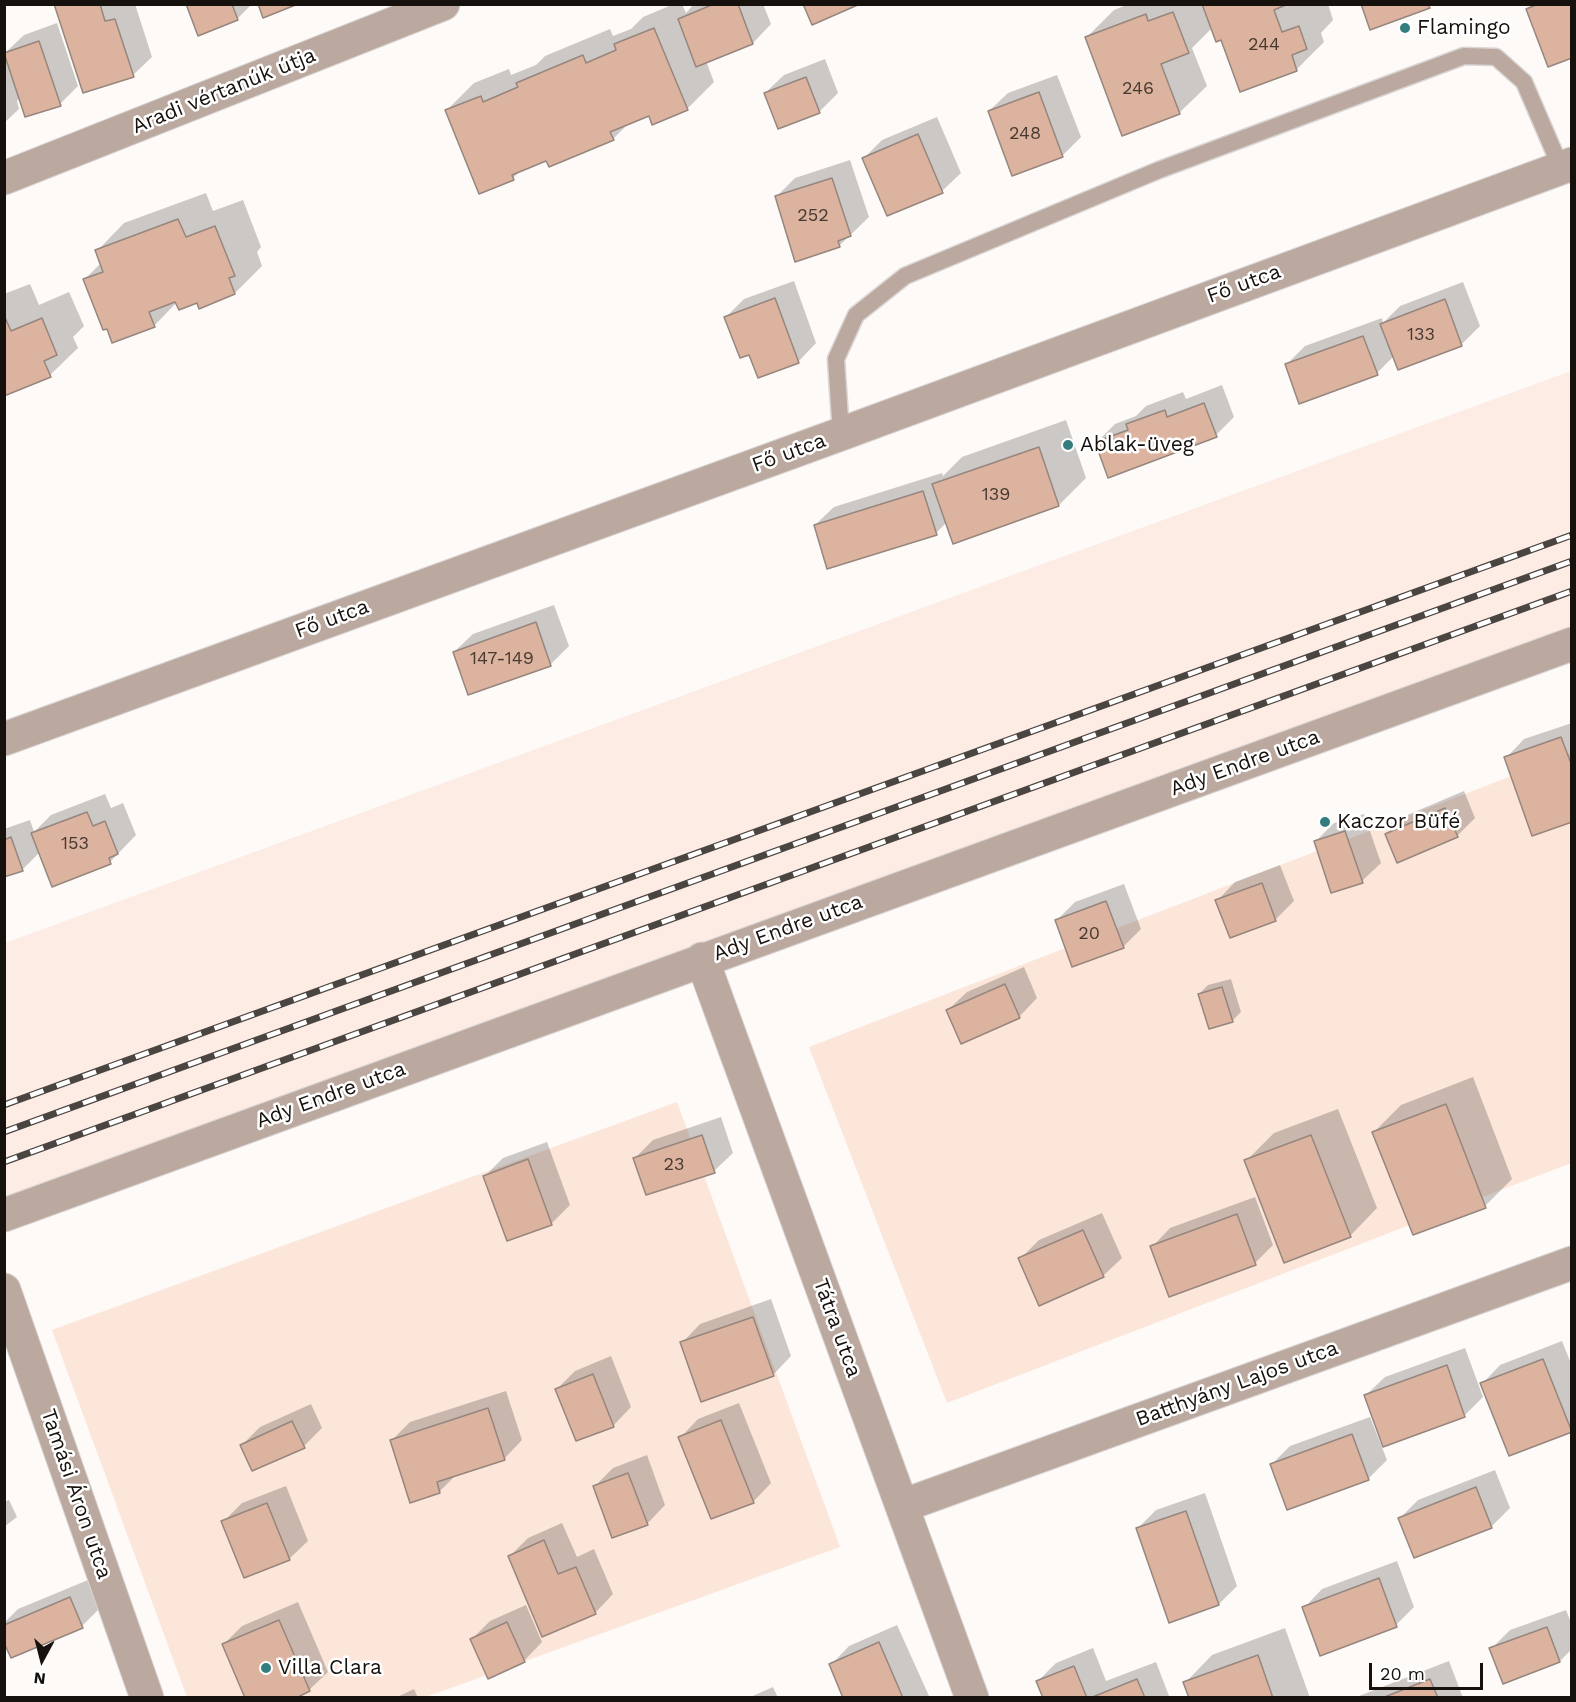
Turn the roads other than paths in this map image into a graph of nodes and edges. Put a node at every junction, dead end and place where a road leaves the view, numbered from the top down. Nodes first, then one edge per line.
1 (443, 4) edge
2 (1566, 166) edge
3 (4, 178) edge
4 (841, 434) junction
5 (1572, 644) edge
6 (4, 739) edge
7 (702, 959) junction
8 (4, 1215) edge
9 (1572, 1263) edge
10 (4, 1290) edge
11 (902, 1506) junction
12 (147, 1698) edge
13 (972, 1698) edge

1 - 3 street, Aradi vértanúk útja
2 - 4 street, Fő utca
2 - 4 lane
4 - 6 street, Fő utca
5 - 7 street, Ady Endre utca
7 - 8 street, Ady Endre utca
7 - 11 street, Tátra utca
9 - 11 street, Batthyány Lajos utca
10 - 12 street, Tamási Áron utca
11 - 13 street, Tátra utca

